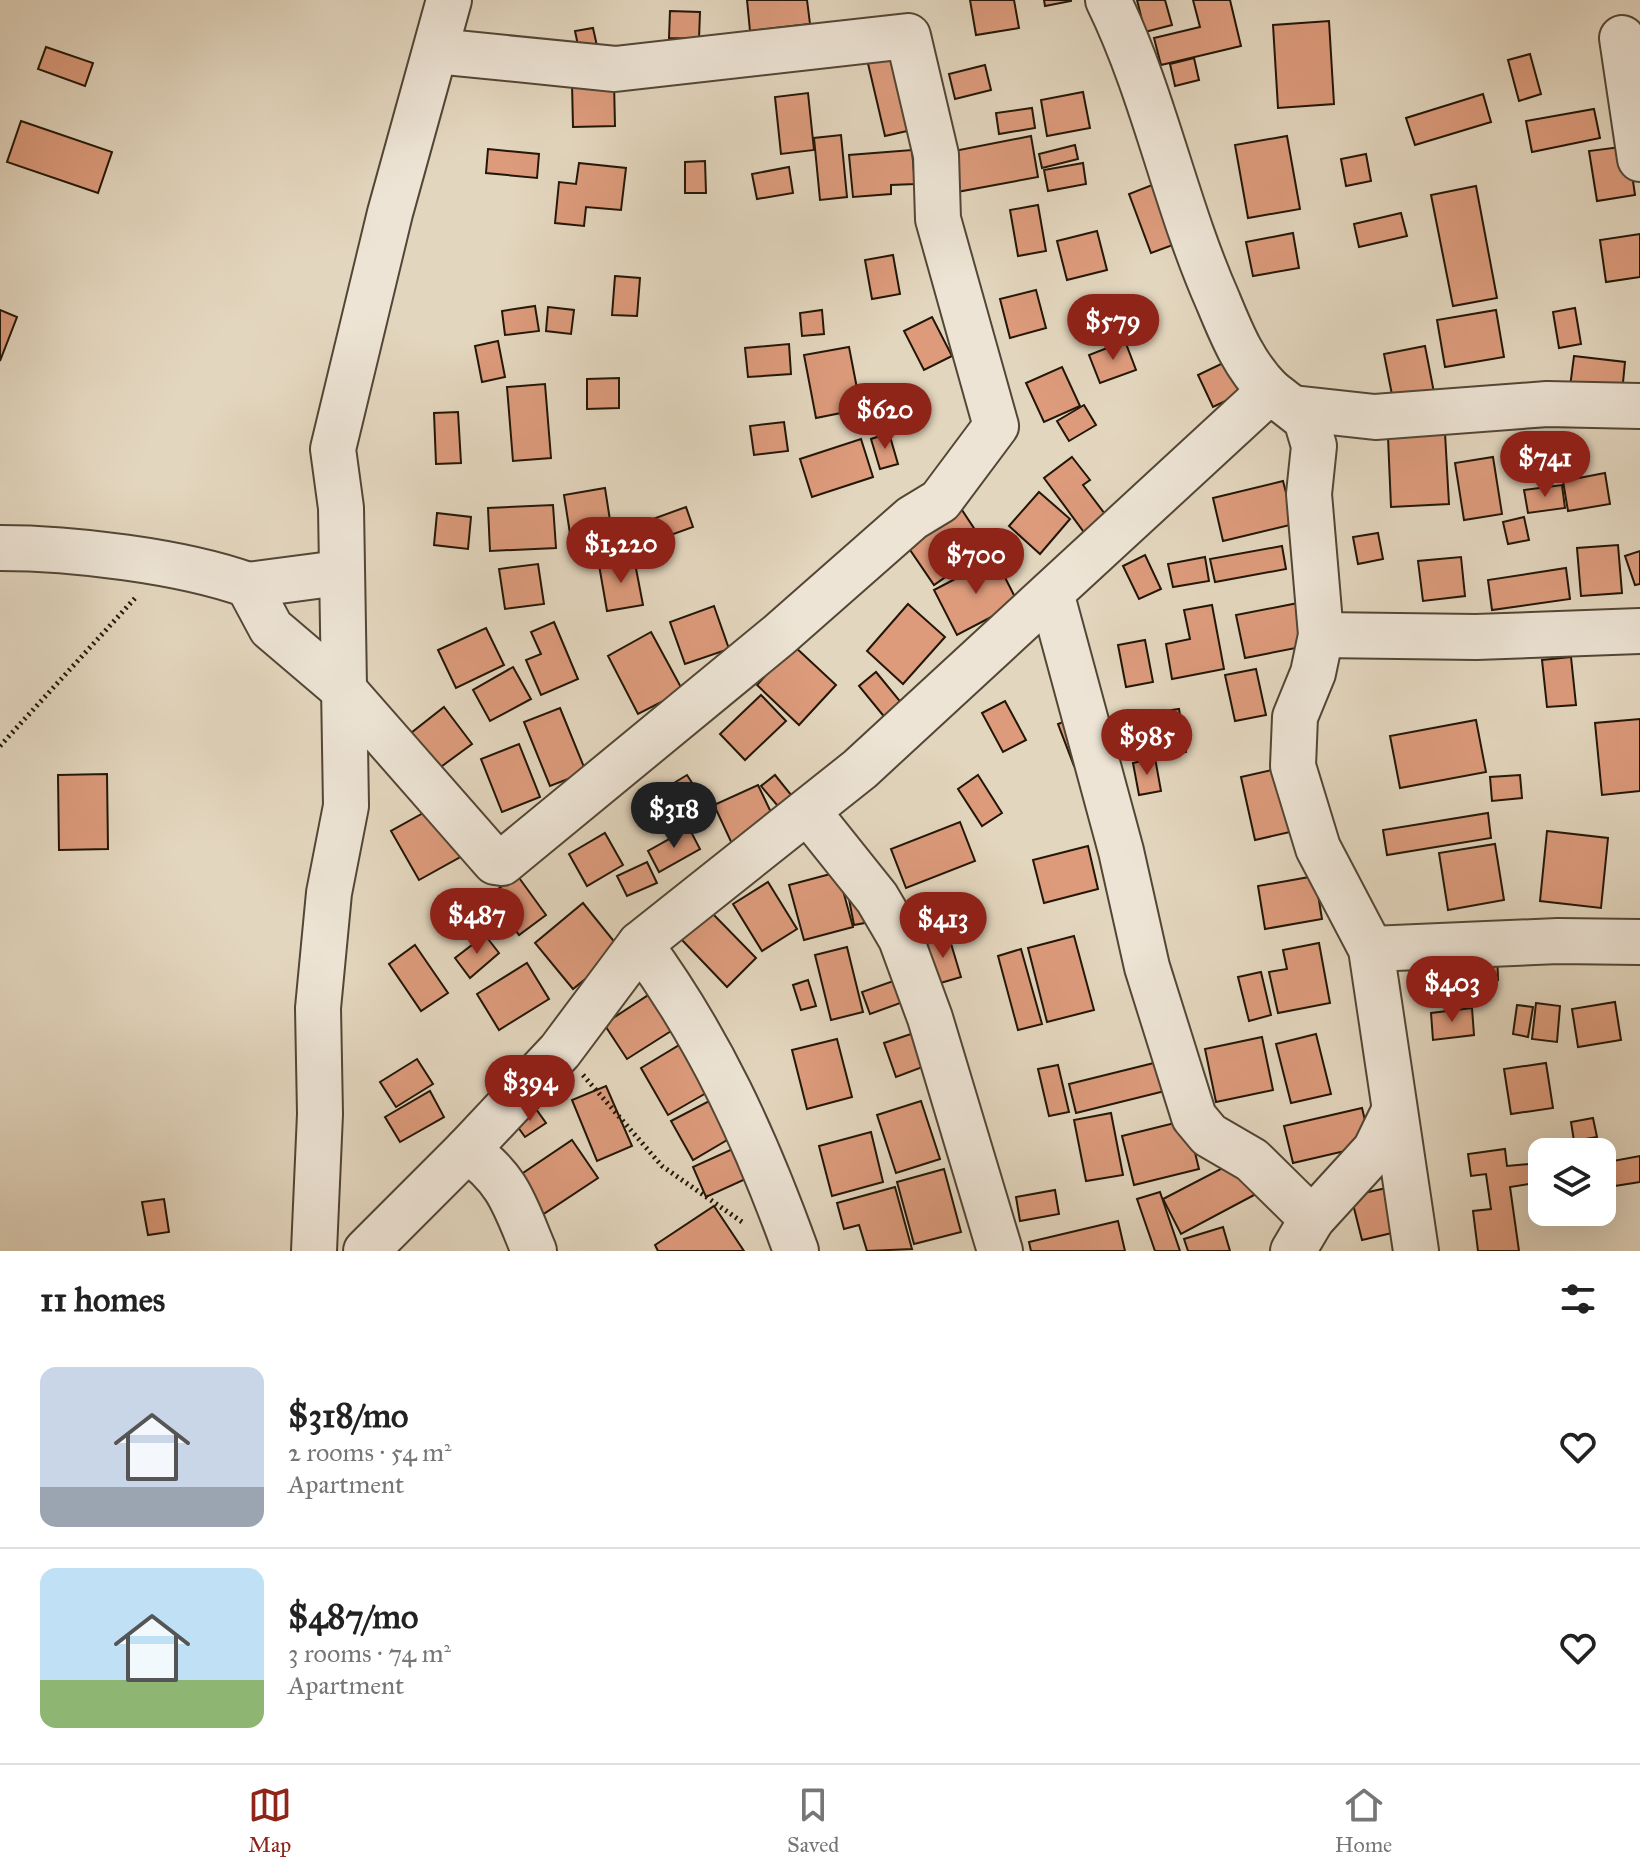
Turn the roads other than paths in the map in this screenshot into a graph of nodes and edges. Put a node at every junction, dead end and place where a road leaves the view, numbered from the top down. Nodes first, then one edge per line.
1 (449, 0) edge
2 (1108, 0) edge
3 (1622, 38) dead end
4 (436, 51) junction
5 (1640, 159) edge
6 (1282, 400) junction
7 (1640, 406) edge
8 (0, 548) edge
9 (339, 573) junction
10 (248, 585) junction
11 (1052, 596) junction
12 (1640, 631) edge
13 (1321, 635) junction
14 (345, 691) junction
15 (809, 813) junction
16 (1640, 942) edge
17 (640, 944) junction
18 (1371, 949) junction
19 (1390, 1140) junction
20 (467, 1150) junction
21 (1302, 1241) edge
22 (314, 1251) edge
23 (366, 1251) edge
24 (534, 1251) edge
25 (796, 1251) edge
26 (1000, 1251) edge
27 (1416, 1251) edge

1 - 4 street
2 - 6 street
3 - 5 street
4 - 9 street
4 - 14 street
6 - 7 street
6 - 11 street
6 - 13 street
8 - 10 street
9 - 10 street
9 - 14 street
10 - 14 street
11 - 15 street
11 - 21 street
12 - 13 street
13 - 18 street
14 - 22 street
15 - 17 street
15 - 26 street
16 - 18 street
17 - 20 street
17 - 25 street
18 - 19 street
19 - 21 street
19 - 27 street
20 - 23 street
20 - 24 street

